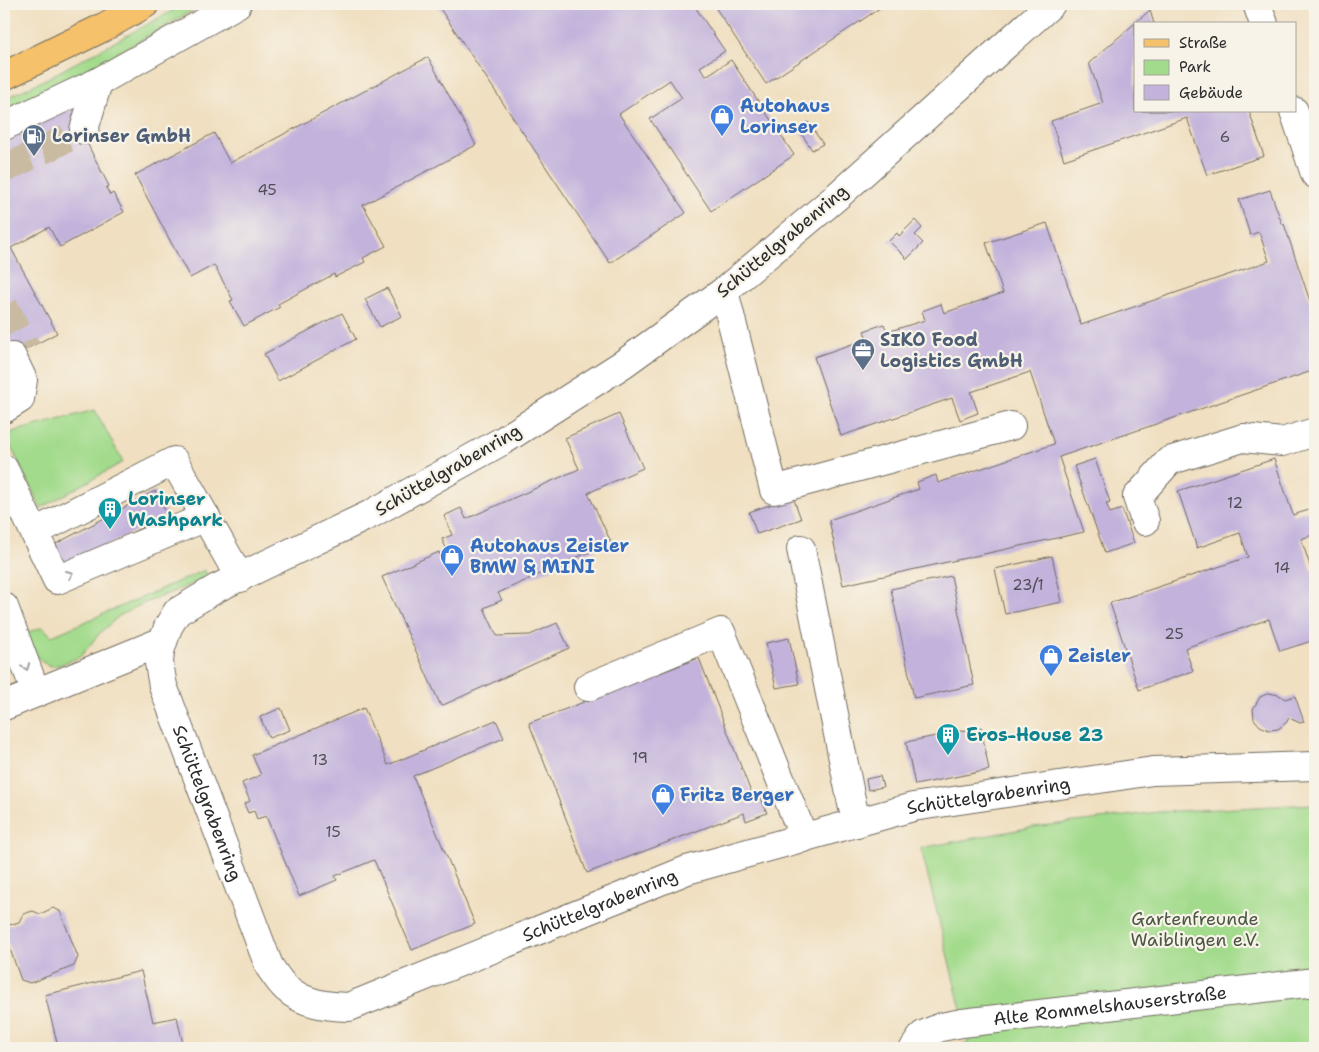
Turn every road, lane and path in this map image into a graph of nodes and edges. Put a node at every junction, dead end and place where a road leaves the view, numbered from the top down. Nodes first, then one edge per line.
1 (145, 4) edge
2 (237, 4) edge
3 (1051, 4) edge
4 (1257, 4) edge
5 (1263, 22) edge
6 (4, 76) edge
7 (98, 82) junction
8 (1294, 112) edge
9 (4, 126) edge
10 (84, 130) dead end
11 (1315, 174) edge
12 (724, 291) junction
13 (1011, 426) dead end
14 (1315, 432) edge
15 (4, 469) edge
16 (206, 517) junction
17 (1146, 520) dead end
18 (35, 532) junction
19 (801, 549) dead end
20 (240, 578) junction
21 (4, 607) edge
22 (163, 640) junction
23 (588, 687) dead end
24 (36, 693) junction
25 (4, 706) edge
26 (1315, 766) edge
27 (857, 823) junction
28 (804, 838) junction
29 (1315, 982) edge
30 (914, 1048) edge

1 - 6 main road
2 - 7 street
3 - 12 street, Schüttelgrabenring
4 - 5 street
7 - 9 street
7 - 10 street
8 - 11 street
12 - 13 street
12 - 20 street, Schüttelgrabenring
14 - 17 street
15 - 18 street
18 -> 16 street
16 - 18 street
16 - 20 street
19 - 27 street
20 - 22 street, Schüttelgrabenring
21 -> 24 street
22 - 24 street
22 - 28 street, Schüttelgrabenring
23 - 28 street
24 - 25 street
26 - 27 street, Schüttelgrabenring
27 - 28 street, Schüttelgrabenring
29 - 30 street, Alte Rommelshauserstraße

